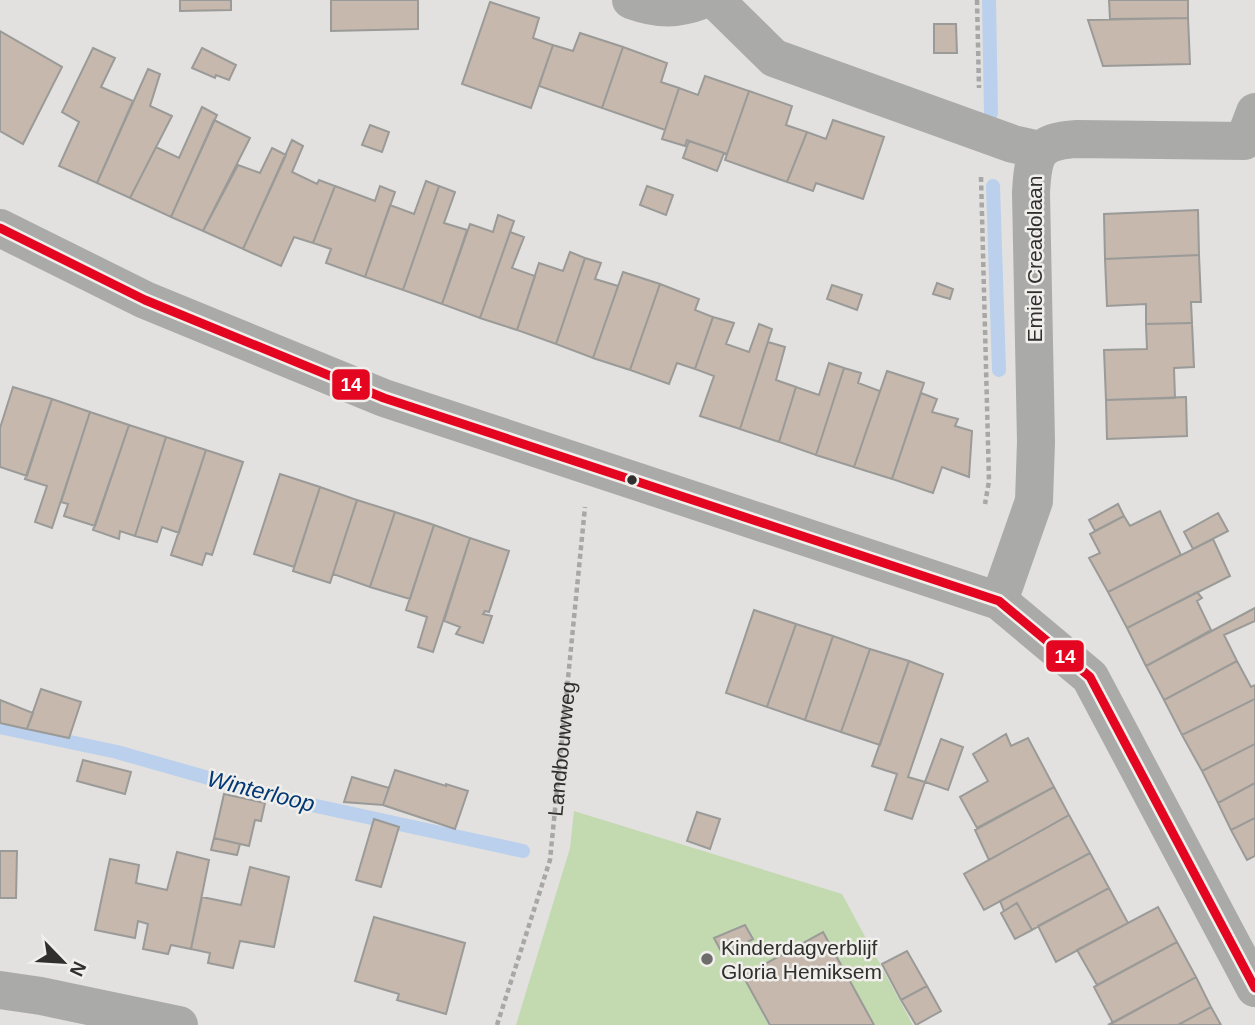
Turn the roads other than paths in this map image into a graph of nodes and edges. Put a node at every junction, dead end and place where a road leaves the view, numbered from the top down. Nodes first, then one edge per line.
1 (631, 0) edge
2 (703, 0) edge
3 (715, 0) edge
4 (1255, 112) edge
5 (995, 136) junction
6 (0, 228) edge
7 (999, 601) junction
8 (1255, 988) edge
9 (0, 990) edge
10 (179, 1025) edge

1 - 2 street
3 - 5 street
4 - 5 street, Emiel Creadolaan
5 - 7 street, Emiel Creadolaan
6 - 7 street
7 - 8 street
9 - 10 street

